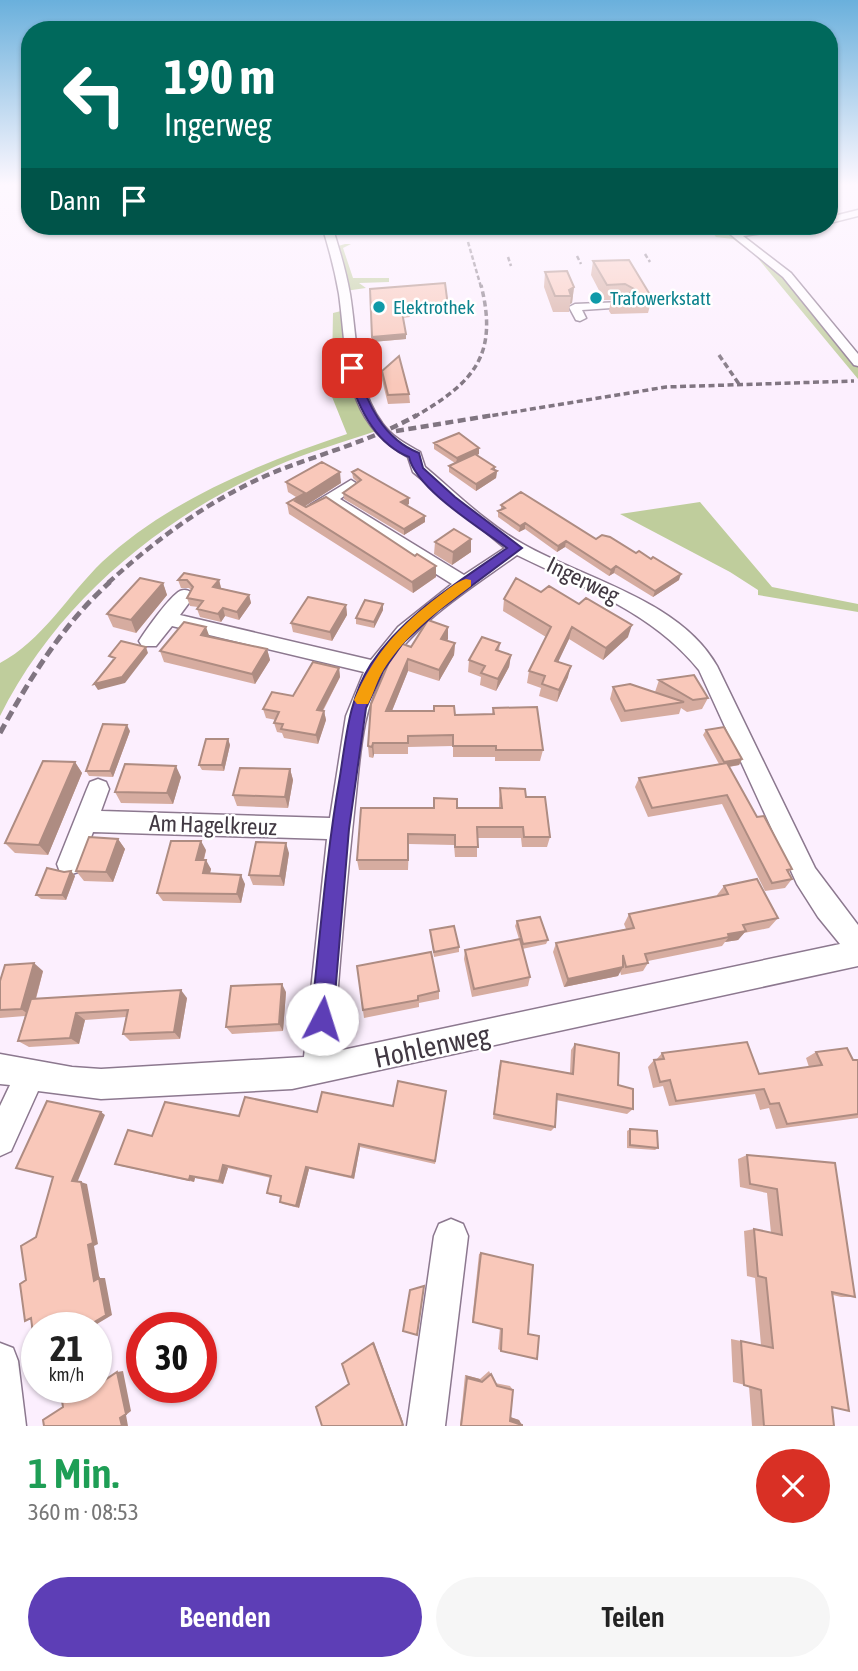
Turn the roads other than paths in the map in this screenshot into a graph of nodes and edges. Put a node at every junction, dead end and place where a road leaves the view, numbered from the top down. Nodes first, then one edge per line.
1 (334, 252) edge
2 (757, 252) edge
3 (622, 305) edge
4 (580, 318) dead end
5 (858, 362) edge
6 (351, 485) edge
7 (329, 499) junction
8 (307, 511) edge
9 (516, 548) junction
10 (465, 584) junction
11 (185, 596) edge
12 (167, 618) junction
13 (149, 641) dead end
14 (376, 668) junction
15 (98, 789) dead end
16 (86, 821) junction
17 (340, 829) junction
18 (69, 864) dead end
19 (858, 945) edge
20 (858, 953) edge
21 (0, 1069) edge
22 (317, 1070) junction
23 (30, 1074) junction
24 (0, 1140) edge
25 (451, 1236) dead end
26 (0, 1362) edge
27 (8, 1426) edge
28 (426, 1426) edge

1 - 9 street, Ingerweg
2 - 5 street
3 - 4 street
6 - 7 street
7 - 8 street
7 - 10 street
9 - 10 street
9 - 19 street, Ingerweg
10 - 14 street
11 - 12 street
12 - 13 street
12 - 14 street
14 - 17 street
15 - 16 street
16 - 17 street, Am Hagelkreuz
16 - 18 street
17 - 22 street
20 - 22 street, Hohlenweg
21 - 23 street, Hohlenweg
22 - 23 street, Hohlenweg
23 - 24 street
25 - 28 street
26 - 27 street

